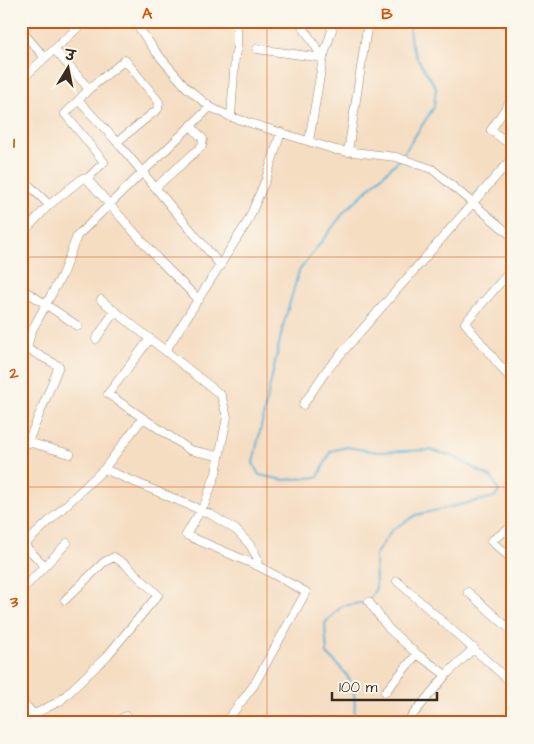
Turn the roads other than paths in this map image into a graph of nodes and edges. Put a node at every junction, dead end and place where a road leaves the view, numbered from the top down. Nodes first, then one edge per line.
1 (85, 21) edge
2 (134, 21) edge
3 (237, 21) edge
4 (299, 21) edge
5 (328, 21) edge
6 (365, 21) edge
7 (21, 30) edge
8 (257, 49) dead end
9 (55, 50) junction
10 (46, 58) junction
11 (323, 58) junction
12 (23, 78) dead end
13 (89, 89) junction
14 (513, 97) edge
15 (79, 101) junction
16 (210, 107) junction
17 (230, 116) junction
18 (192, 126) junction
19 (281, 132) junction
20 (309, 141) junction
21 (117, 142) junction
22 (513, 147) edge
23 (348, 152) junction
24 (513, 157) edge
25 (142, 173) junction
26 (21, 178) edge
27 (87, 179) junction
28 (156, 187) junction
29 (474, 203) junction
30 (110, 204) junction
31 (49, 205) junction
32 (21, 235) edge
33 (513, 237) edge
34 (221, 266) junction
35 (513, 268) edge
36 (21, 288) edge
37 (101, 300) dead end
38 (199, 300) junction
39 (44, 305) junction
40 (114, 312) junction
41 (78, 326) dead end
42 (96, 339) dead end
43 (149, 340) junction
44 (26, 349) junction
45 (166, 350) junction
46 (21, 358) edge
47 (513, 363) edge
48 (504, 371) junction
49 (513, 382) edge
50 (303, 405) dead end
51 (142, 419) junction
52 (28, 442) junction
53 (21, 450) edge
54 (70, 454) dead end
55 (218, 456) junction
56 (104, 470) junction
57 (200, 510) junction
58 (513, 526) edge
59 (67, 543) dead end
60 (23, 544) edge
61 (513, 560) edge
62 (44, 565) junction
63 (258, 566) junction
64 (397, 581) dead end
65 (21, 590) edge
66 (468, 592) dead end
67 (65, 600) dead end
68 (369, 602) dead end
69 (513, 632) edge
70 (474, 648) junction
71 (417, 654) junction
72 (446, 675) junction
73 (512, 683) edge
74 (385, 692) dead end
75 (21, 701) edge
76 (35, 715) junction
77 (21, 721) edge
78 (43, 723) edge
79 (113, 723) edge
80 (132, 723) edge
81 (225, 723) edge
82 (406, 723) edge

1 - 9 street
2 - 16 street
3 - 17 street
4 - 11 street
5 - 11 street
6 - 23 street
7 - 10 street
8 - 11 street
9 - 10 street
9 - 13 street
10 - 12 street
11 - 20 street
13 - 15 street
13 - 21 street
14 - 22 street
15 - 21 street
15 - 27 street
16 - 17 street
16 - 18 street
17 - 19 street
18 - 25 street
18 - 28 street
19 - 20 street
19 - 34 street
20 - 23 street
21 - 25 street
23 - 29 street
24 - 29 street
25 - 28 street
25 - 30 street
26 - 31 street
27 - 30 street
27 - 31 street
28 - 34 street
29 - 33 street
29 - 50 street
30 - 38 street
30 - 39 street
31 - 32 street
34 - 38 street
35 - 48 street
36 - 39 street
37 - 40 street
38 - 45 street
39 - 41 street
39 - 44 street
40 - 42 street
40 - 43 street
43 - 45 street
43 - 51 street
44 - 46 street
44 - 52 street
45 - 55 street
47 - 48 street
48 - 49 street
51 - 55 street
51 - 56 street
52 - 53 street
52 - 54 street
55 - 57 street
56 - 57 street
56 - 60 street
57 - 63 street
57 - 63 street
58 - 61 street
59 - 62 street
60 - 62 street
62 - 65 street
63 - 81 street
64 - 70 street
66 - 69 street
67 - 76 street
68 - 71 street
70 - 72 street
70 - 73 street
71 - 72 street
71 - 74 street
72 - 82 street
75 - 76 street
76 - 77 street
76 - 78 street
79 - 80 street

